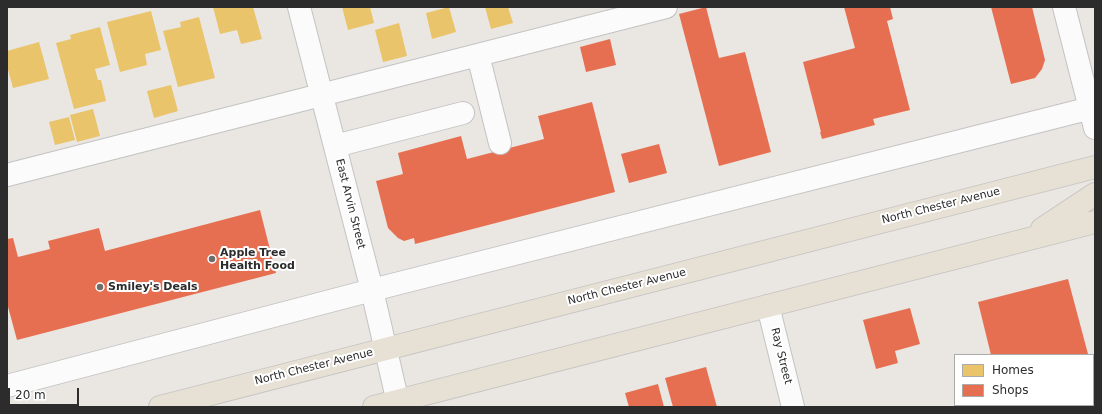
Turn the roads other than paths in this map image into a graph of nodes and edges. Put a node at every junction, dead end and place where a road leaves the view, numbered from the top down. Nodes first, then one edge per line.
1 (299, 7) edge
2 (666, 7) edge
3 (1064, 7) edge
4 (478, 55) junction
5 (322, 96) junction
6 (463, 114) dead end
7 (1094, 114) edge
8 (500, 143) dead end
9 (335, 146) junction
10 (1095, 166) edge
11 (7, 175) edge
12 (1095, 194) edge
13 (1095, 222) edge
14 (1027, 239) junction
15 (372, 290) junction
16 (768, 306) junction
17 (385, 349) junction
18 (7, 386) edge
19 (398, 404) edge
20 (160, 407) edge
21 (374, 407) edge
22 (793, 407) edge

1 - 5 street, East Arvin Street
2 - 4 street
3 - 7 street
4 - 5 street
4 - 8 street
5 - 9 street, East Arvin Street
5 - 11 street
6 - 9 street
7 - 15 street
9 - 15 street, East Arvin Street
10 - 17 main road, North Chester Avenue
12 - 14 main road
13 - 14 main road
14 - 16 main road
15 - 17 street, East Arvin Street
15 - 18 street
16 - 19 main road
16 - 22 street, Ray Street
17 - 19 street, East Arvin Street
17 - 20 main road, North Chester Avenue
19 - 21 main road

